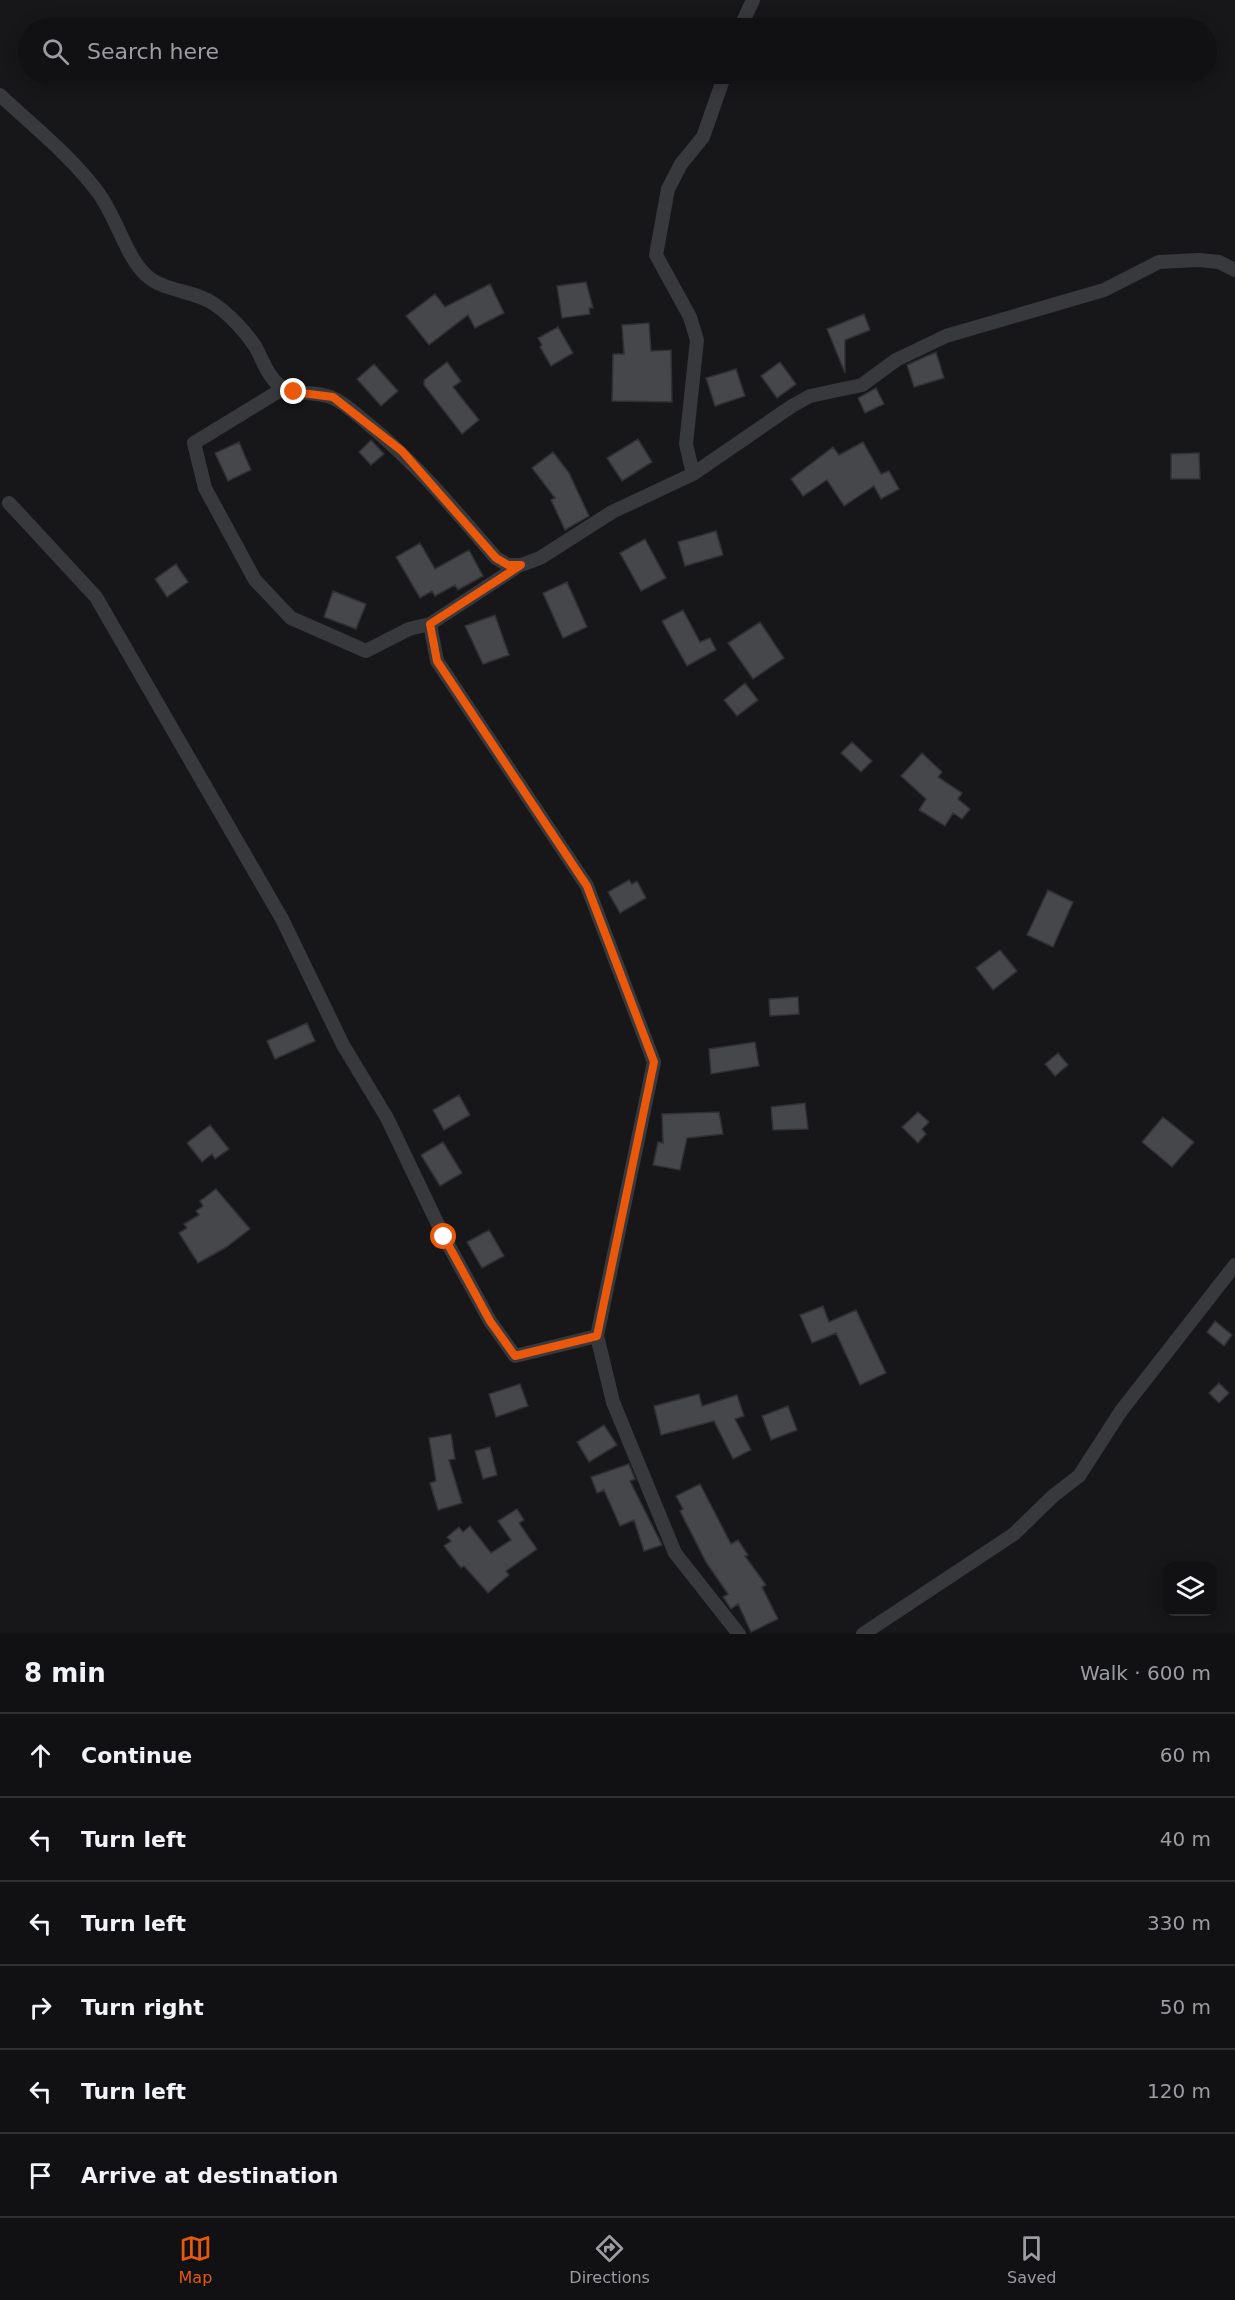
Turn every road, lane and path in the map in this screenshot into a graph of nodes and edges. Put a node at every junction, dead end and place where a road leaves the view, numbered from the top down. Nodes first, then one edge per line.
1 (753, 0) edge
2 (745, 18) edge
3 (722, 84) edge
4 (0, 95) edge
5 (1235, 270) edge
6 (284, 388) junction
7 (693, 474) junction
8 (9, 503) dead end
9 (521, 565) junction
10 (430, 624) junction
11 (1235, 1265) edge
12 (597, 1336) junction
13 (739, 1634) edge
14 (863, 1634) edge

1 - 2 street
3 - 7 street
4 - 6 street
5 - 7 street
6 - 9 street
6 - 10 street
7 - 9 street
8 - 12 street
9 - 10 street
10 - 12 street
11 - 14 street
12 - 13 street

